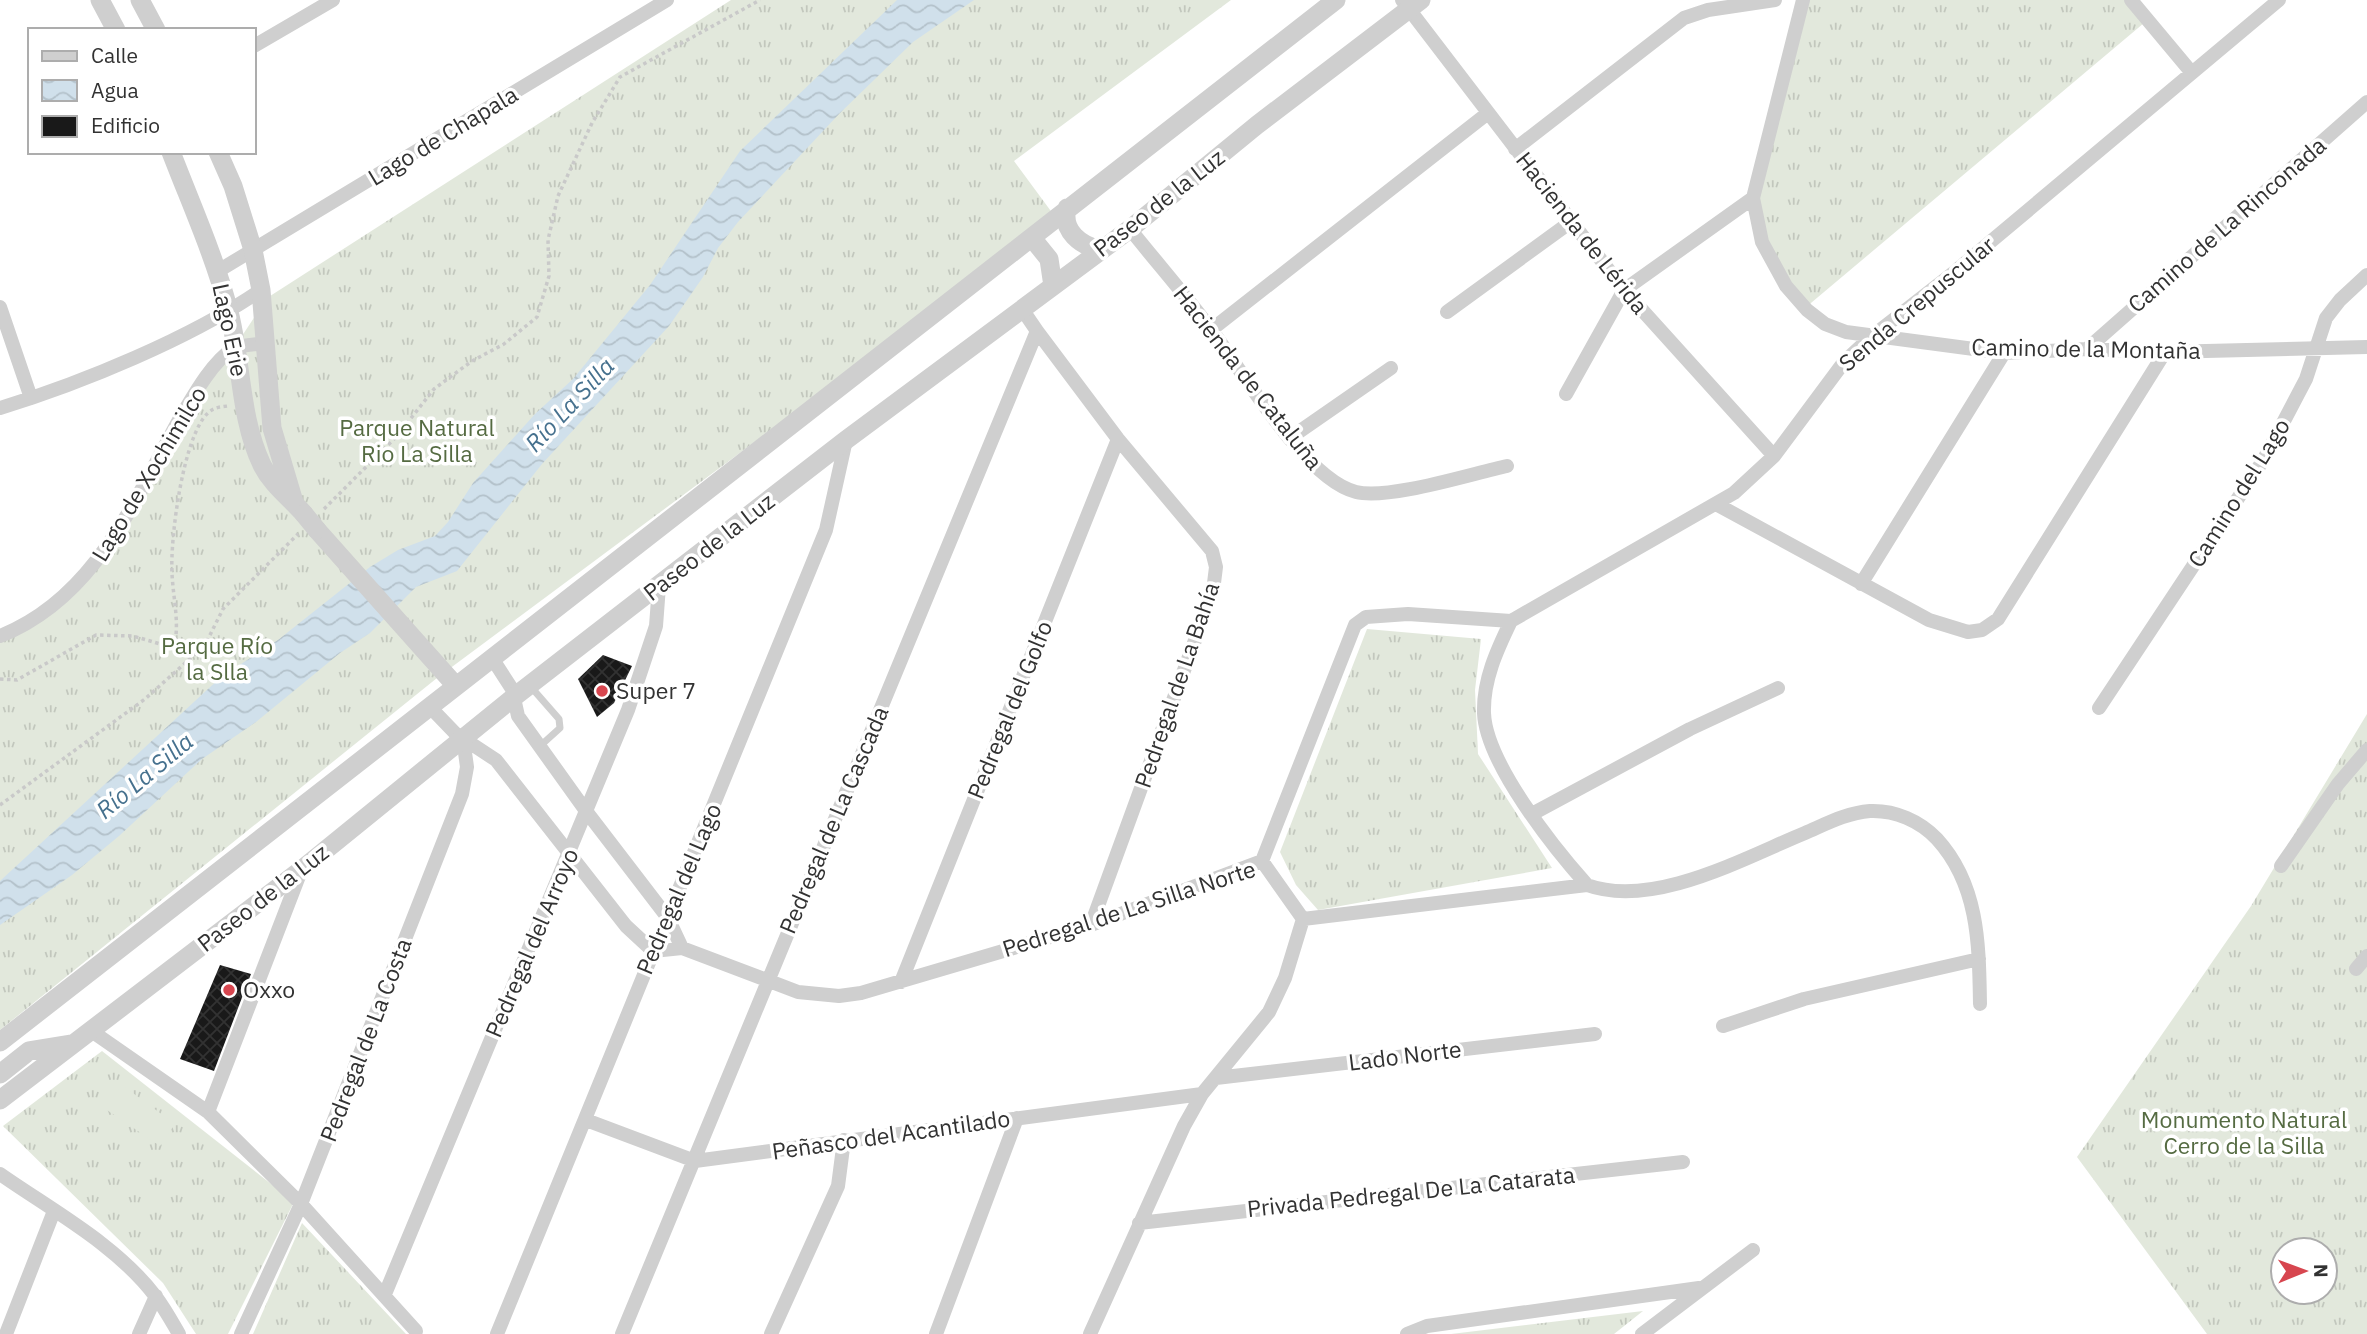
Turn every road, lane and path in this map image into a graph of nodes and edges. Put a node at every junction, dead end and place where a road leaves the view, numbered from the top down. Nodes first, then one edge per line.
1 (100, 0) edge
2 (140, 0) edge
3 (332, 0) edge
4 (667, 0) edge
5 (760, 0) edge
6 (1336, 0) edge
7 (1775, 0) edge
8 (1803, 0) edge
9 (2131, 0) edge
10 (2279, 0) edge
11 (1411, 3) edge
12 (115, 28) edge
13 (155, 28) edge
14 (256, 45) edge
15 (2192, 73) junction
16 (2367, 102) edge
17 (1488, 113) junction
18 (1515, 149) junction
19 (172, 154) edge
20 (219, 154) edge
21 (1753, 198) junction
22 (1067, 208) junction
23 (1572, 221) junction
24 (1130, 229) junction
25 (1032, 238) junction
26 (253, 250) junction
27 (1101, 250) junction
28 (218, 271) junction
29 (2367, 275) edge
30 (1052, 286) junction
31 (261, 290) junction
32 (1624, 290) junction
33 (0, 307) edge
34 (1022, 309) junction
35 (229, 312) junction
36 (1447, 312) dead end
37 (1211, 330) junction
38 (1037, 331) junction
39 (1870, 338) junction
40 (265, 343) junction
41 (2317, 346) junction
42 (2367, 347) edge
43 (234, 348) junction
44 (2087, 349) junction
45 (2165, 352) junction
46 (2004, 353) junction
47 (1391, 368) dead end
48 (1566, 394) dead end
49 (31, 398) junction
50 (246, 405) junction
51 (0, 408) edge
52 (1290, 438) junction
53 (1118, 439) junction
54 (846, 440) junction
55 (1774, 456) junction
56 (1507, 466) dead end
57 (1716, 504) junction
58 (310, 523) junction
59 (1861, 584) junction
60 (659, 586) junction
61 (1510, 621) junction
62 (0, 636) edge
63 (204, 647) junction
64 (174, 648) junction
65 (492, 658) junction
66 (0, 679) edge
67 (450, 679) junction
68 (1778, 688) dead end
69 (522, 691) junction
70 (429, 706) junction
71 (2099, 708) dead end
72 (463, 738) junction
73 (539, 747) junction
74 (2367, 750) edge
75 (0, 805) edge
76 (586, 811) junction
77 (1532, 814) junction
78 (569, 854) junction
79 (1262, 861) junction
80 (2281, 866) dead end
81 (301, 870) junction
82 (1587, 885) junction
83 (668, 918) junction
84 (1303, 919) junction
85 (1091, 925) junction
86 (682, 948) junction
87 (653, 951) junction
88 (2367, 956) edge
89 (1979, 959) junction
90 (2356, 969) dead end
91 (767, 981) junction
92 (901, 982) junction
93 (1980, 1004) dead end
94 (1723, 1026) dead end
95 (90, 1030) junction
96 (1595, 1034) dead end
97 (0, 1042) edge
98 (72, 1044) junction
99 (0, 1074) edge
100 (1216, 1078) junction
101 (1202, 1094) junction
102 (0, 1100) edge
103 (208, 1112) junction
104 (1017, 1118) junction
105 (586, 1120) junction
106 (844, 1140) junction
107 (695, 1161) junction
108 (1683, 1162) dead end
109 (0, 1174) edge
110 (301, 1204) junction
111 (54, 1211) junction
112 (1139, 1223) junction
113 (1753, 1250) dead end
114 (1699, 1288) junction
115 (385, 1294) junction
116 (156, 1296) junction
117 (416, 1331) dead end
118 (6, 1334) edge
119 (139, 1334) edge
120 (179, 1334) edge
121 (241, 1334) edge
122 (497, 1334) edge
123 (622, 1334) edge
124 (771, 1334) edge
125 (936, 1334) edge
126 (1090, 1334) edge
127 (1407, 1334) edge
128 (1642, 1334) edge

1 - 12 street
2 - 13 street
3 - 14 street
4 - 26 street, Lago de Chapala
5 - 58 path
6 - 22 street, Paseo de la Luz
7 - 18 street
8 - 21 street, Camino de la Montaña
9 - 15 street
10 - 15 street, Senda Crepuscular
11 - 17 street, Hacienda de Lérida
11 - 24 street, Paseo de la Luz
15 - 39 street, Senda Crepuscular
16 - 44 street, Camino de La Rinconada
17 - 18 street, Hacienda de Lérida
17 - 37 street
18 - 23 street, Hacienda de Lérida
19 - 28 street, Lago Erie
20 - 26 street, Lago Erie
21 - 32 street
21 - 39 street, Camino de la Montaña
22 - 25 street, Paseo de la Luz
22 - 27 street
23 - 32 street, Hacienda de Lérida
23 - 36 street
24 - 27 street, Paseo de la Luz
24 - 37 street, Hacienda de Cataluña
25 - 30 street
25 - 65 street, Paseo de la Luz
26 - 28 street, Lago de Chapala
26 - 31 street, Lago Erie
27 - 30 street, Paseo de la Luz
28 - 35 street, Lago Erie
29 - 41 street, Camino del Lago
30 - 34 street, Paseo de la Luz
31 - 35 street
31 - 40 street, Lago Erie
32 - 48 street
32 - 55 street, Hacienda de Lérida
33 - 49 street
34 - 38 street
34 - 54 street, Paseo de la Luz
35 - 43 street, Lago Erie
35 - 49 street
37 - 52 street, Hacienda de Cataluña
38 - 53 street, Pedregal de La Bahía
38 - 91 street, Pedregal de La Cascada
39 - 46 street, Camino de la Montaña
39 - 55 street, Senda Crepuscular
40 - 43 street
40 - 58 street, Lago Erie
41 - 42 street, Camino de la Montaña
41 - 45 street, Camino de la Montaña
41 - 71 street, Camino del Lago
43 - 50 street, Lago Erie
43 - 62 street, Lago de Xochimilco
44 - 45 street, Camino de la Montaña
44 - 46 street, Camino de la Montaña
45 - 59 street
46 - 59 street
47 - 52 street
49 - 51 street
50 - 58 street, Lago Erie
50 - 64 path
52 - 56 street, Hacienda de Cataluña
53 - 85 street, Pedregal de La Bahía
53 - 92 street, Pedregal del Golfo
54 - 60 street, Paseo de la Luz
54 - 83 street, Pedregal del Lago
55 - 57 street, Senda Crepuscular
57 - 59 street
57 - 61 street, Senda Crepuscular
58 - 63 path
58 - 67 street
60 - 69 street, Paseo de la Luz
60 - 76 street, Pedregal del Arroyo
61 - 77 street
61 - 79 street
63 - 64 path
63 - 75 path
64 - 66 path
65 - 67 street, Paseo de la Luz
65 - 69 street
67 - 70 street, Paseo de la Luz
68 - 77 street
69 - 72 street, Paseo de la Luz
69 - 73 street
69 - 73 lane
70 - 72 street
70 - 97 street, Paseo de la Luz
72 - 78 street
72 - 81 street, Paseo de la Luz
72 - 110 street, Pedregal de La Costa
73 - 76 street
74 - 80 street
76 - 78 street, Pedregal del Arroyo
76 - 83 street
77 - 82 street
78 - 87 street
78 - 115 street, Pedregal del Arroyo
79 - 84 street, Pedregal de La Silla Norte
79 - 85 street, Pedregal de La Silla Norte
81 - 95 street, Paseo de la Luz
81 - 103 street
82 - 84 street
82 - 89 street
83 - 86 street
83 - 87 street, Pedregal del Lago
84 - 100 street
85 - 92 street, Pedregal de La Silla Norte
86 - 87 street, Pedregal de La Silla Norte
86 - 91 street, Pedregal de La Silla Norte
87 - 105 street, Pedregal del Lago
88 - 90 street
89 - 93 street
89 - 94 street
91 - 92 street, Pedregal de La Silla Norte
91 - 107 street, Pedregal de La Cascada
95 - 98 street, Paseo de la Luz
95 - 103 street
96 - 100 street, Lado Norte
98 - 99 street
98 - 102 street, Paseo de la Luz
100 - 101 street
101 - 104 street, Peñasco del Acantilado
101 - 112 street
103 - 110 street
104 - 106 street, Peñasco del Acantilado
104 - 125 street
105 - 107 street, Peñasco del Acantilado
105 - 122 street, Pedregal del Lago
106 - 107 street, Peñasco del Acantilado
106 - 124 street
107 - 123 street, Pedregal de La Cascada
108 - 112 street, Privada Pedregal De La Catarata
109 - 111 street
110 - 115 street
110 - 121 street, Pedregal de La Costa
111 - 116 street
111 - 118 street
112 - 126 street
113 - 114 street
114 - 127 street
114 - 128 street
115 - 117 street
116 - 119 street
116 - 120 street

